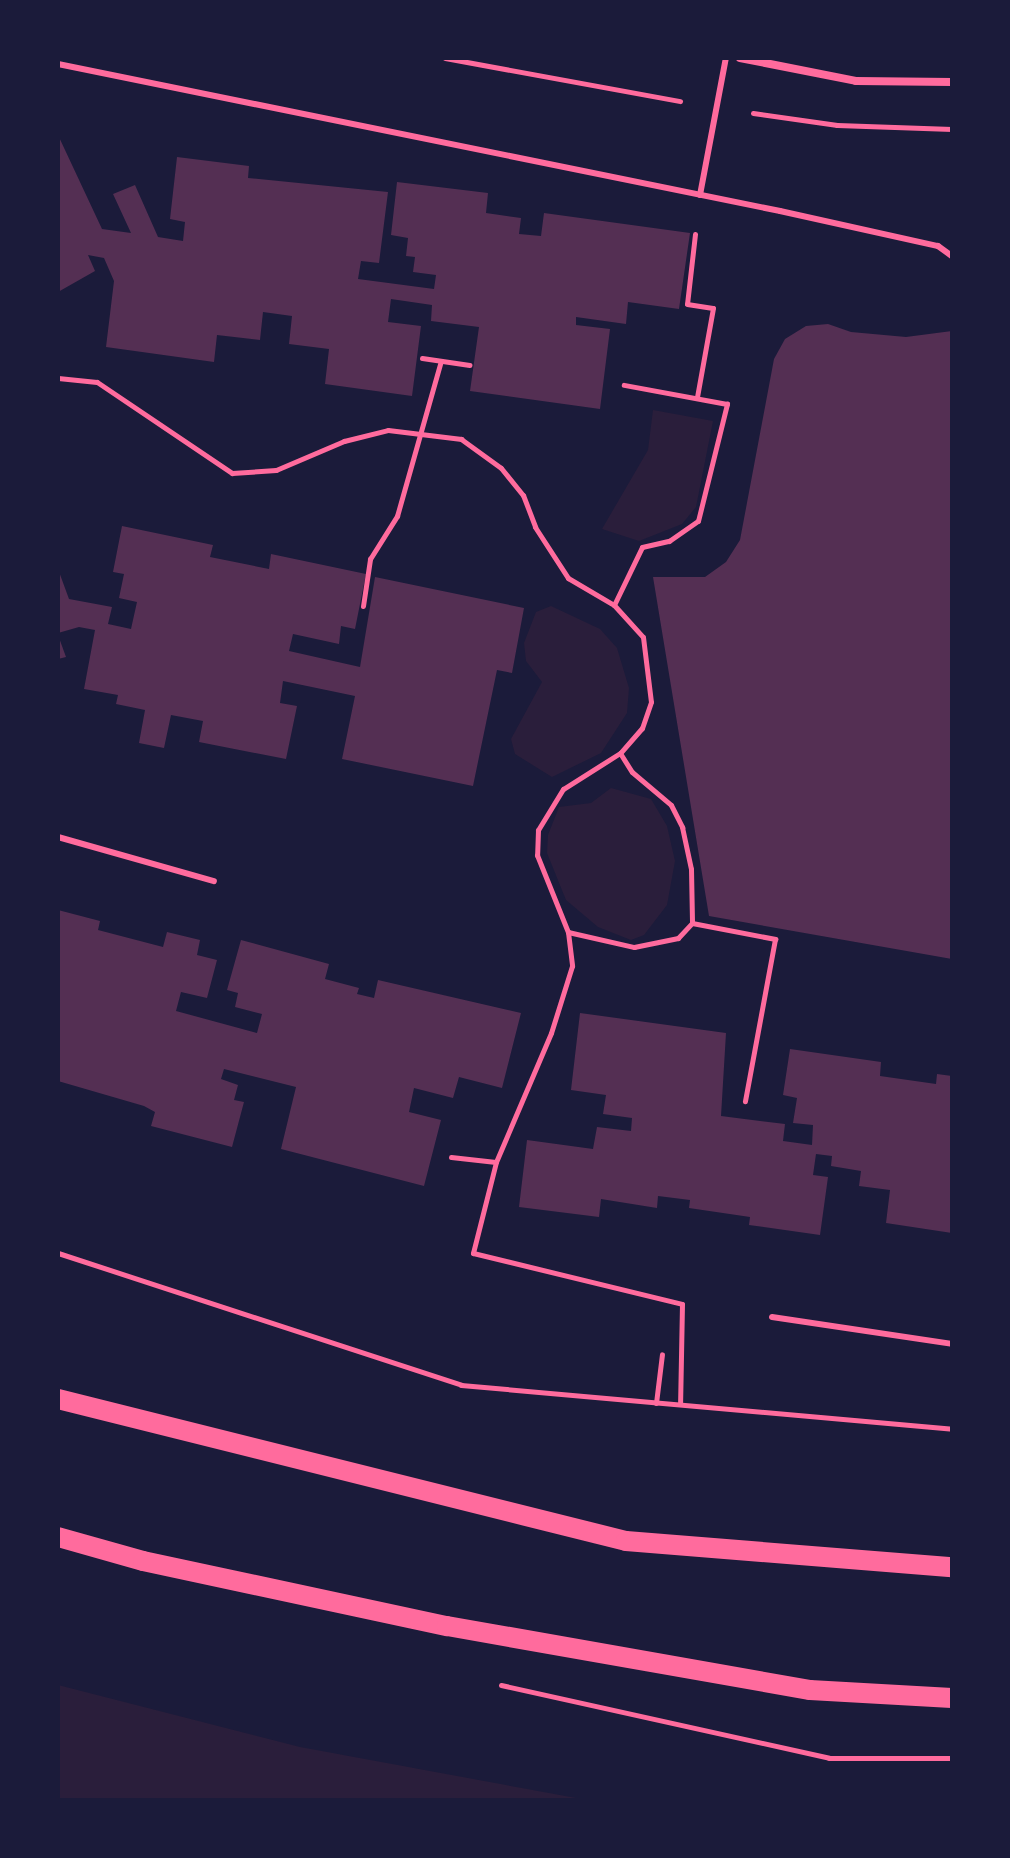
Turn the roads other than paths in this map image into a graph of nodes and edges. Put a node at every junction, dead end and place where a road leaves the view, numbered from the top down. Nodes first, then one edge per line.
1 (726, 58) edge
2 (740, 58) edge
3 (58, 64) edge
4 (952, 82) edge
5 (700, 195) junction
6 (952, 256) edge
7 (58, 837) edge
8 (214, 881) dead end
9 (772, 1317) dead end
10 (952, 1344) edge
11 (58, 1399) edge
12 (58, 1537) edge
13 (952, 1567) edge
14 (952, 1698) edge

1 - 5 lane
2 - 4 street
3 - 5 lane
5 - 6 lane
7 - 8 lane
9 - 10 lane
11 - 13 main road
12 - 14 main road

